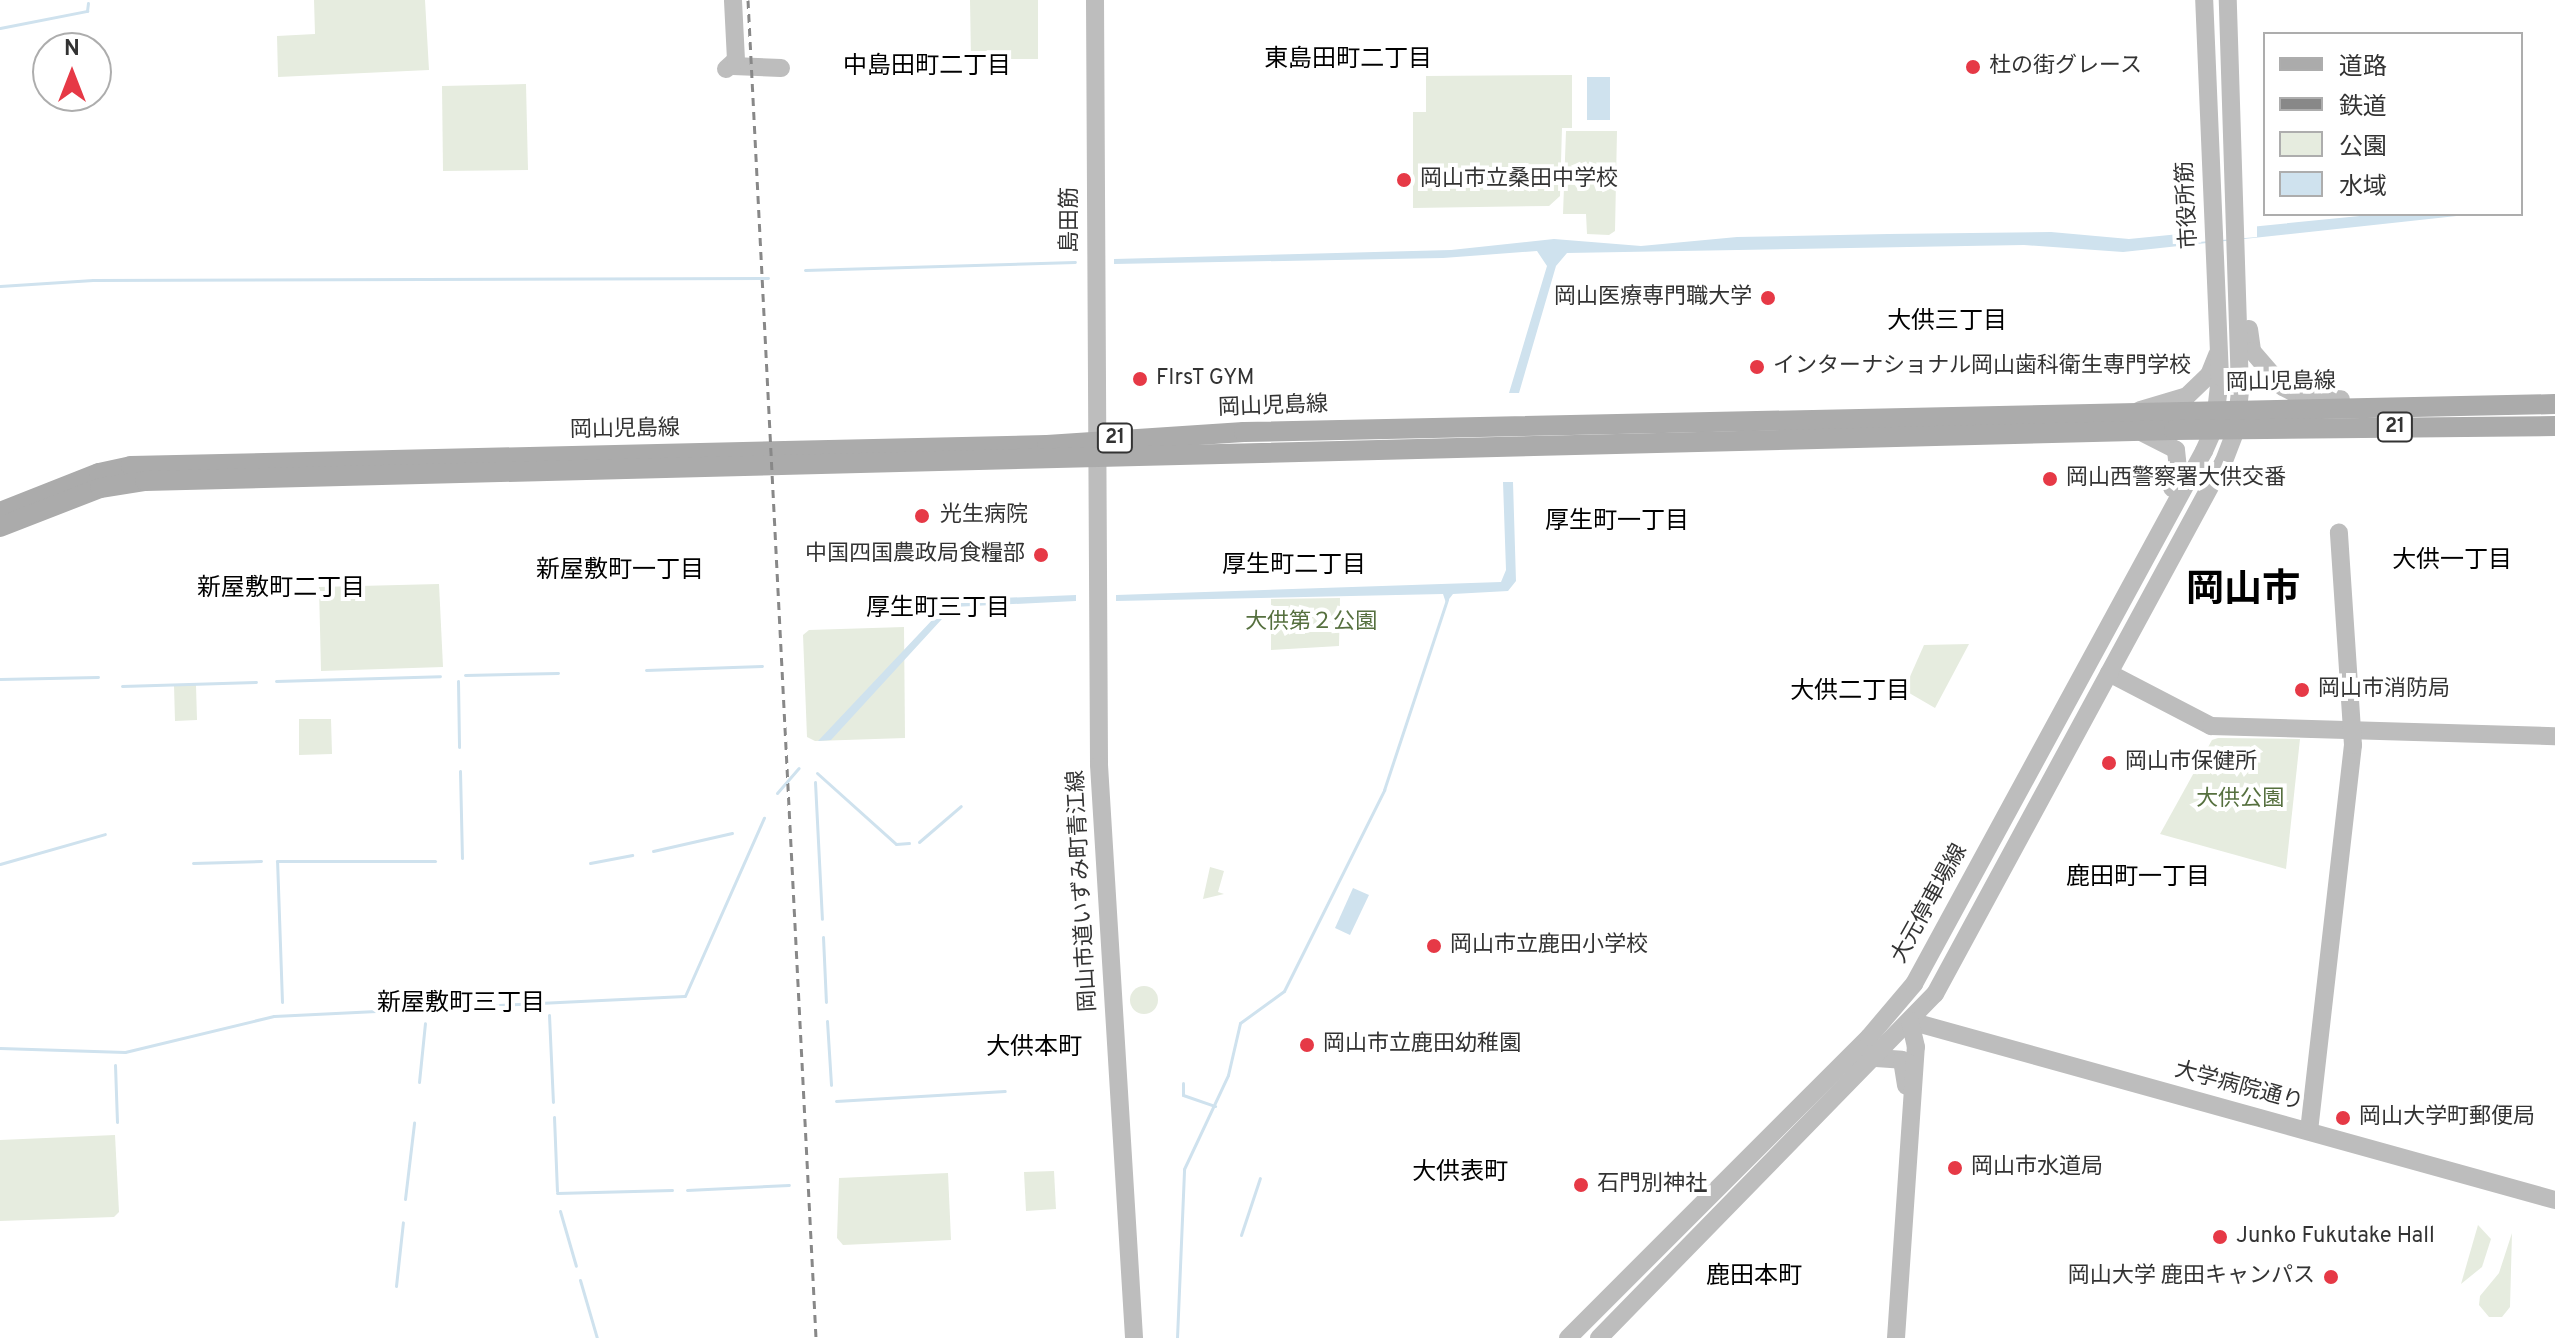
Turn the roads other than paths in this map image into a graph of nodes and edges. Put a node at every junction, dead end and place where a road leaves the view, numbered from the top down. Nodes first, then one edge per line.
1 (733, 0) edge
2 (1095, 0) edge
3 (2204, 0) edge
4 (2228, 0) edge
5 (781, 68) dead end
6 (2237, 294) junction
7 (2218, 350) junction
8 (2555, 404) edge
9 (2371, 406) junction
10 (2218, 408) junction
11 (2239, 408) junction
12 (2140, 410) junction
13 (2555, 426) edge
14 (2214, 429) junction
15 (2236, 429) junction
16 (2141, 432) junction
17 (1095, 449) junction
18 (0, 512) edge
19 (0, 527) edge
20 (2157, 532) junction
21 (2339, 532) dead end
22 (2109, 673) junction
23 (2353, 731) junction
24 (2555, 736) edge
25 (1910, 1021) junction
26 (1876, 1058) junction
27 (1913, 1097) junction
28 (2309, 1131) junction
29 (2555, 1200) edge
30 (1134, 1338) edge
31 (1568, 1338) edge
32 (1599, 1338) edge
33 (1896, 1338) edge

1 - 5 street
2 - 17 street, 島田筋
3 - 7 street, 市役所筋
4 - 6 street, 市役所筋
6 - 9 street
6 - 11 street, 市役所筋
7 - 10 street, 市役所筋
7 - 12 street
8 - 9 main road, 岡山児島線 / 21
9 - 11 main road, 岡山児島線 / 21
10 - 11 main road, 岡山児島線 / 21
10 - 12 main road, 岡山児島線 / 21
10 - 14 street, 大元停車場線
11 - 15 street, 大元停車場線
12 - 17 main road, 岡山児島線 / 21
13 - 15 main road, 岡山児島線 / 21
14 - 15 main road, 岡山児島線 / 21
14 - 16 main road, 岡山児島線 / 21
14 - 20 street, 大元停車場線
15 - 22 street, 大元停車場線
16 - 17 main road, 岡山児島線 / 21
16 - 20 street
17 - 18 main road, 岡山児島線 / 21
17 - 19 main road, 岡山児島線 / 21
17 - 30 street, 岡山市道いずみ町青江線
20 - 31 street, 大元停車場線
21 - 23 street
22 - 23 street
22 - 25 street, 大元停車場線
23 - 24 street
23 - 28 street
25 - 26 street, 大元停車場線
25 - 27 street
25 - 28 street, 大学病院通り
26 - 27 street
26 - 32 street, 大元停車場線
27 - 33 street
28 - 29 street, 大学病院通り

